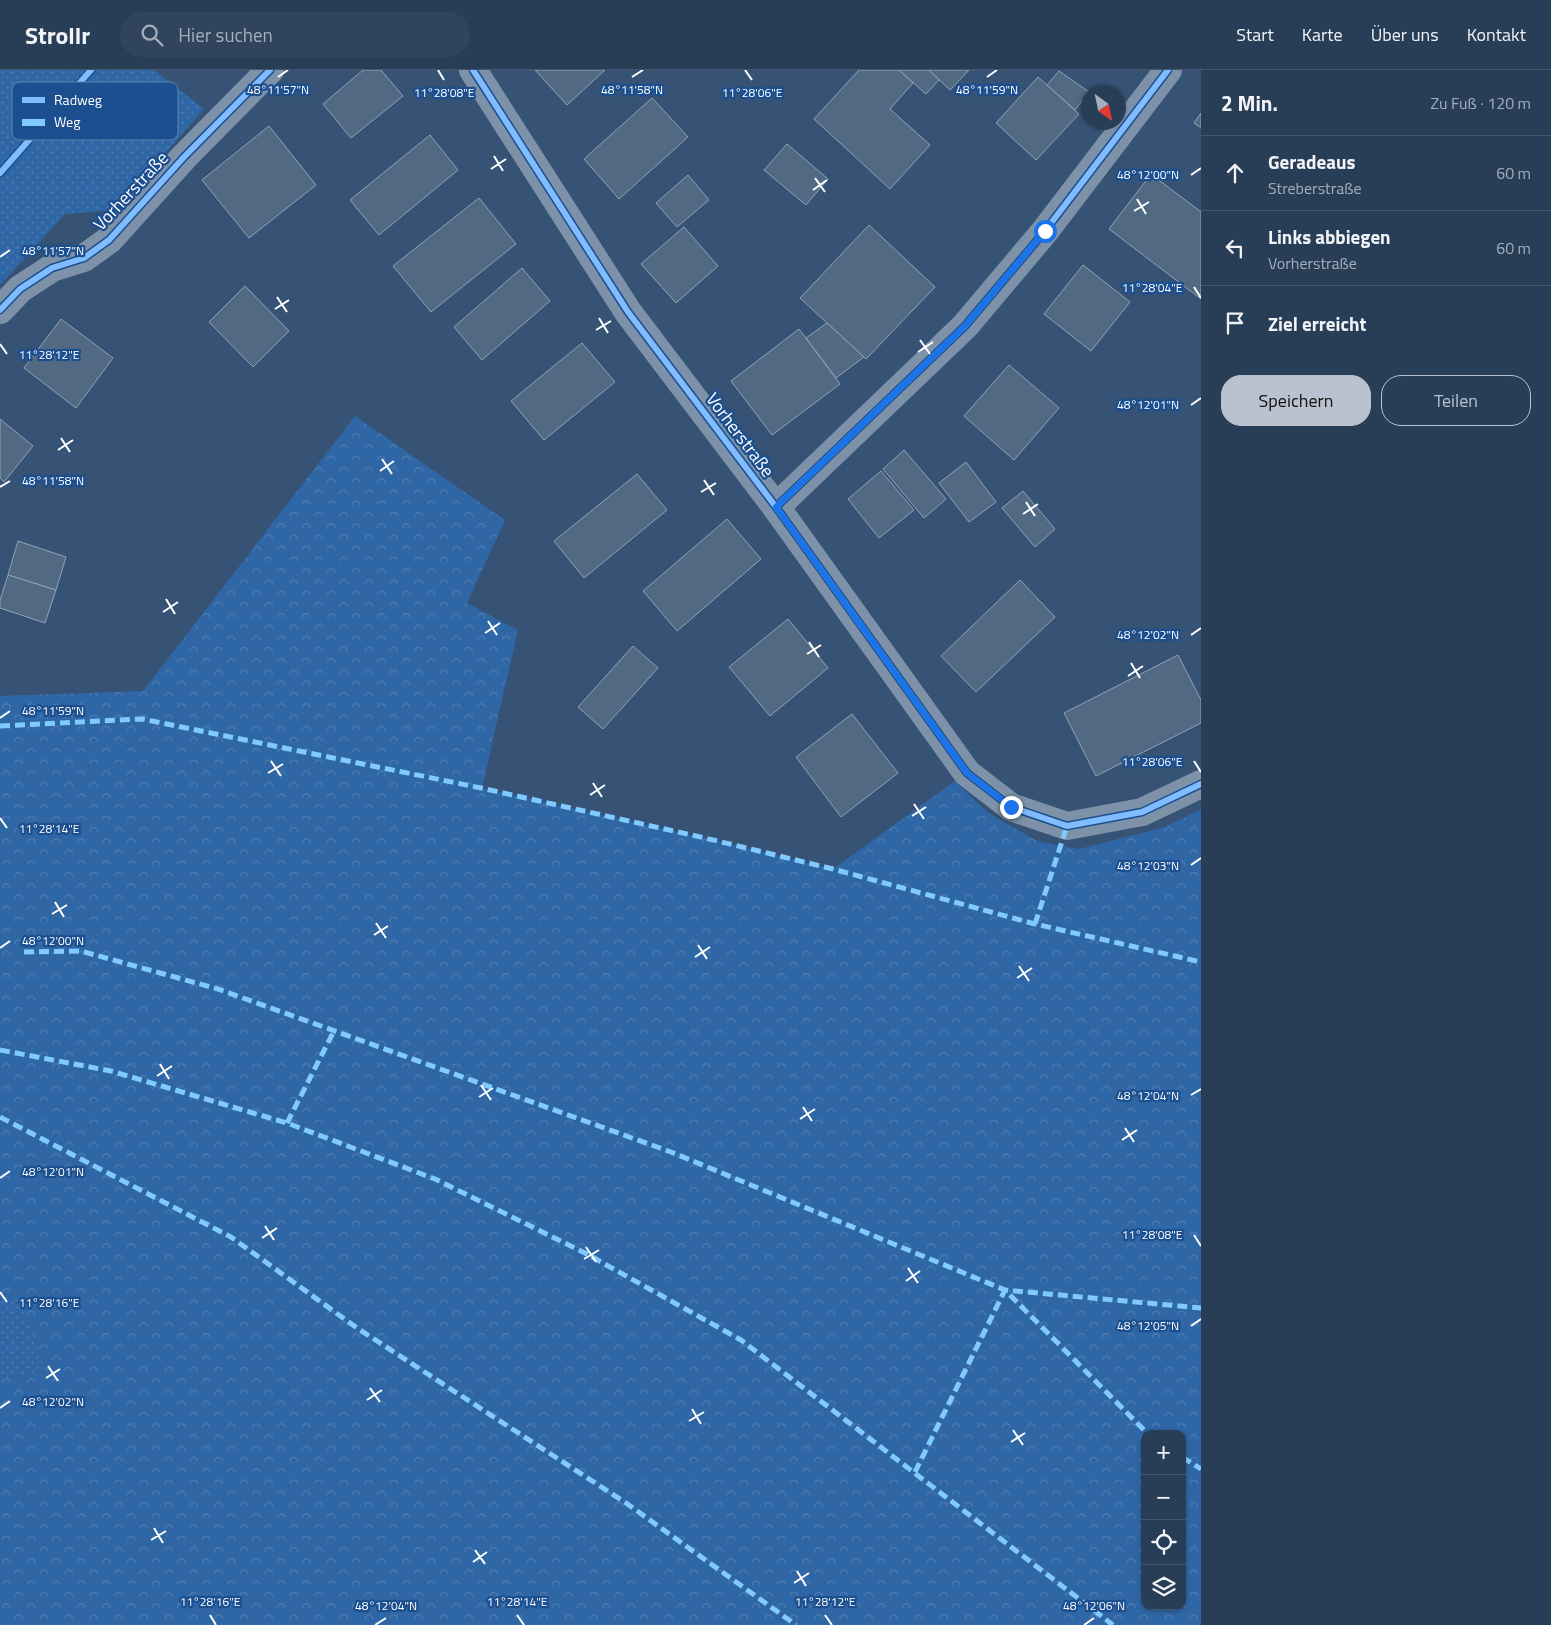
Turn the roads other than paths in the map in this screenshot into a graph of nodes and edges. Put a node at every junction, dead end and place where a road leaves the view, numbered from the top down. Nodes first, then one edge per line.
1 (270, 70) edge
2 (473, 70) edge
3 (1168, 70) edge
4 (0, 310) edge
5 (776, 507) junction
6 (1201, 784) edge

1 - 4 street, Vorherstraße
2 - 5 street, Vorherstraße
3 - 5 street
5 - 6 street, Vorherstraße

